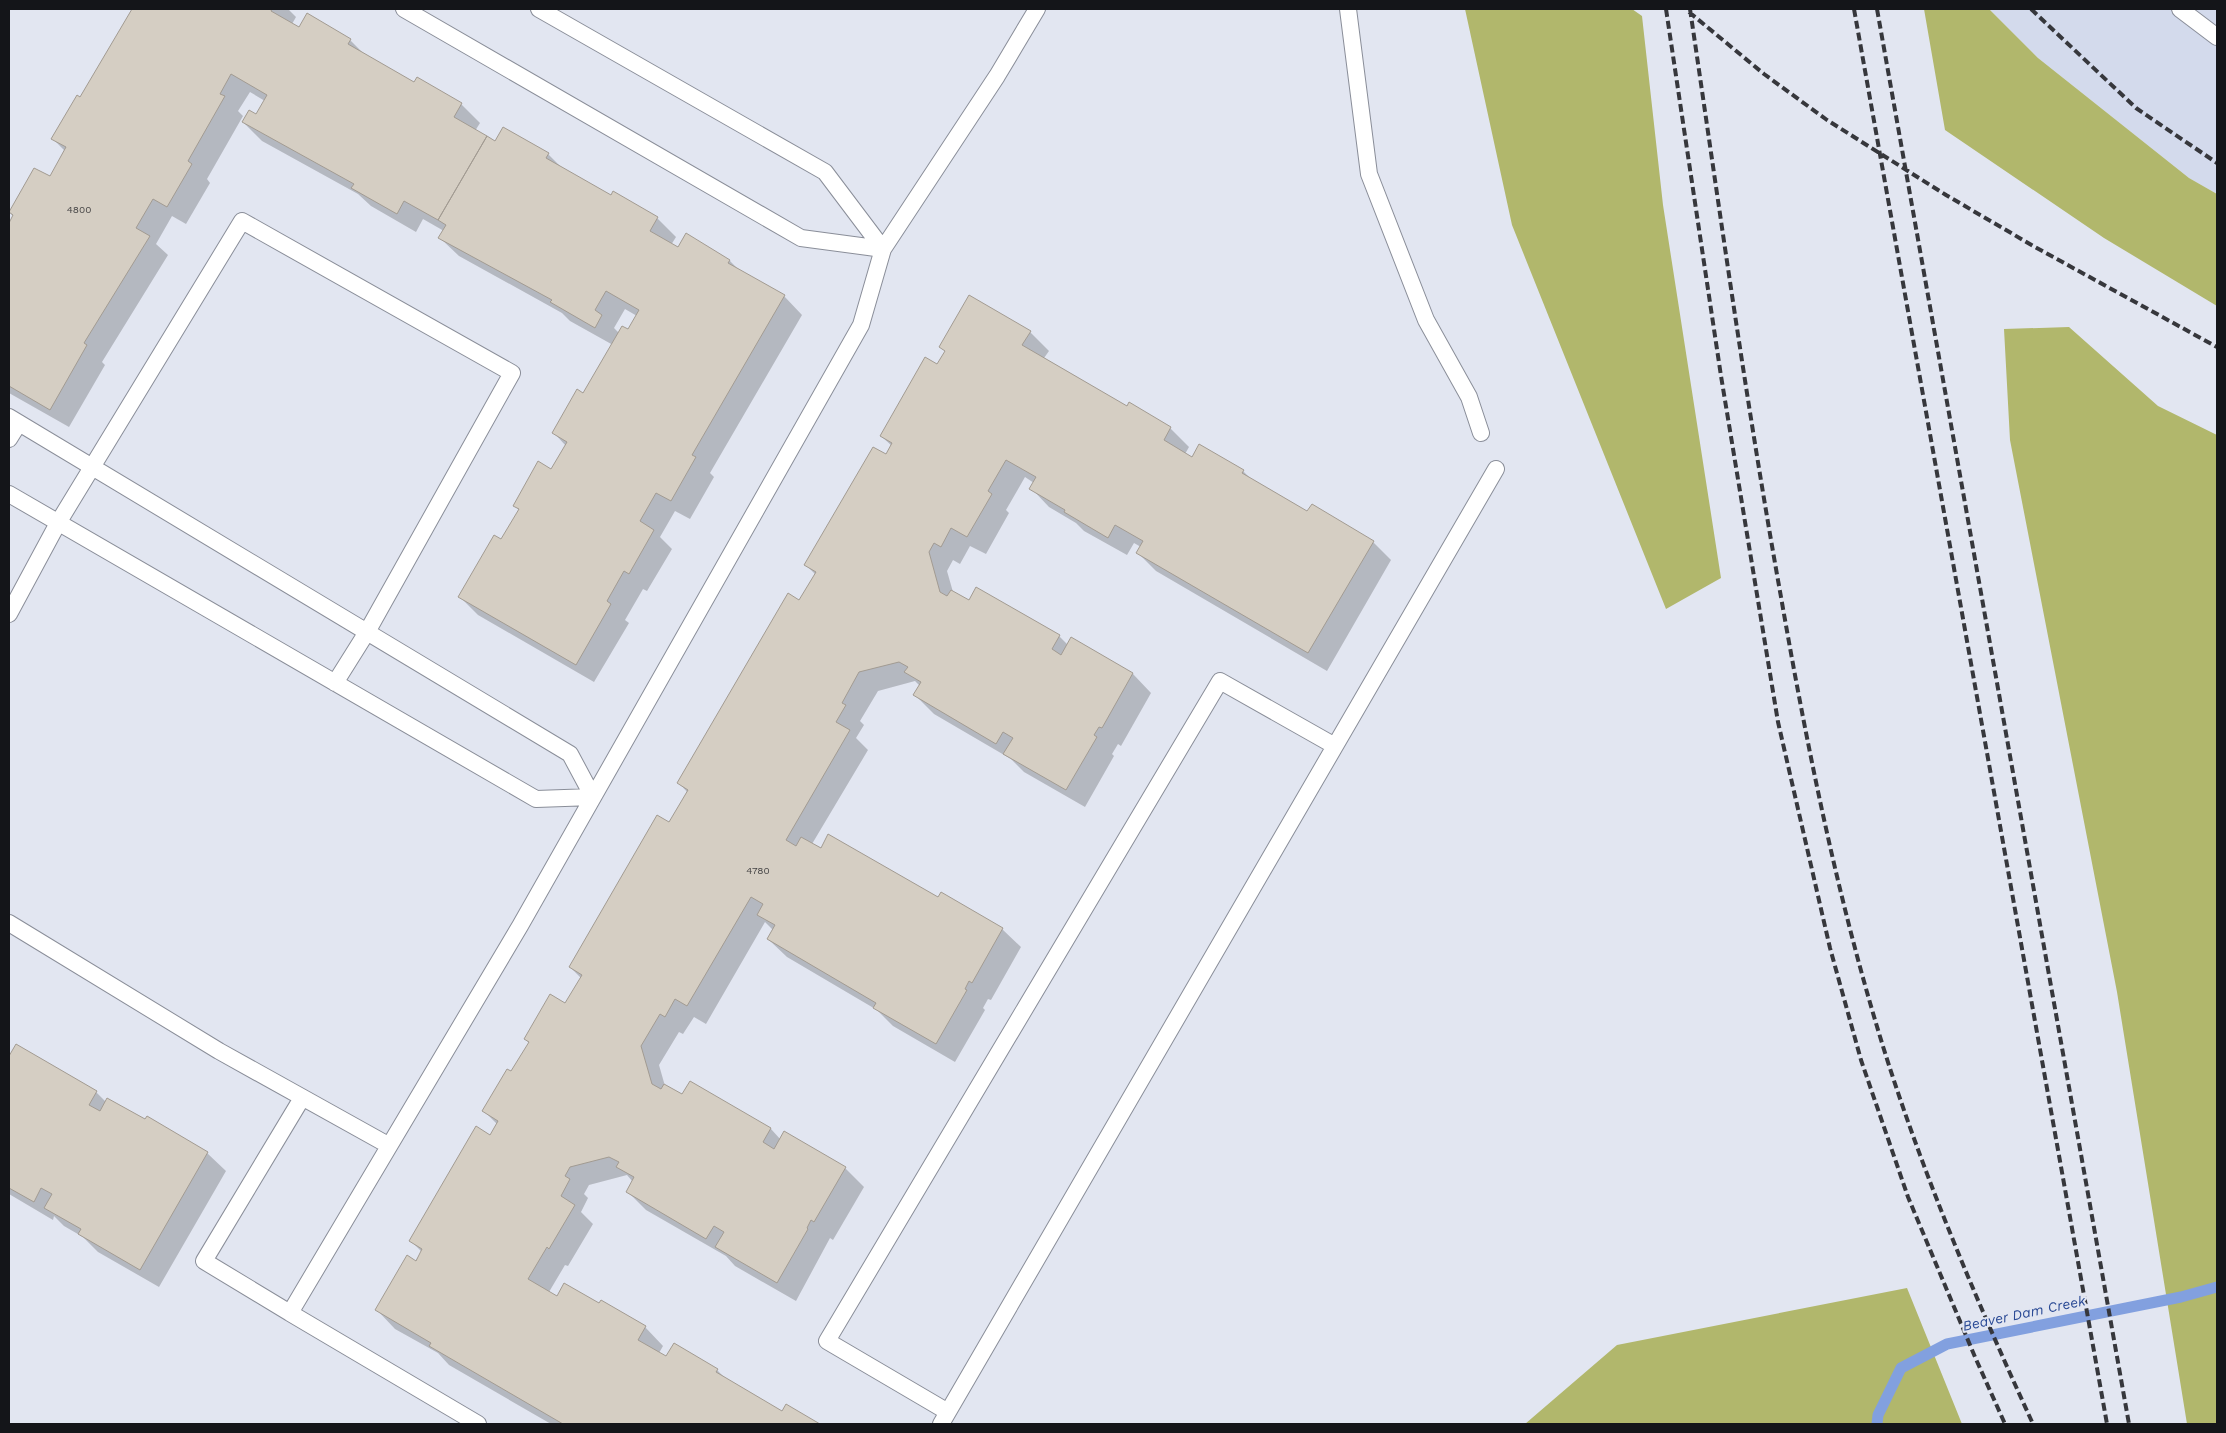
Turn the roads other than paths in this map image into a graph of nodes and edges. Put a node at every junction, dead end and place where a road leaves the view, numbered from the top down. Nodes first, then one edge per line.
1 (404, 9) edge
2 (539, 9) edge
3 (1037, 9) edge
4 (1348, 9) edge
5 (2180, 9) edge
6 (2217, 37) edge
7 (883, 249) junction
8 (14, 420) edge
9 (1481, 433) dead end
10 (9, 439) edge
11 (92, 468) junction
12 (1496, 469) dead end
13 (9, 494) edge
14 (58, 523) junction
15 (9, 614) edge
16 (367, 632) junction
17 (335, 683) junction
18 (1335, 746) junction
19 (593, 797) junction
20 (9, 923) edge
21 (302, 1098) junction
22 (388, 1145) junction
23 (290, 1313) junction
24 (944, 1418) edge
25 (478, 1424) edge

1 - 7 lane
2 - 7 lane
3 - 7 lane
4 - 9 lane
5 - 6 lane
7 - 19 lane
8 - 10 lane
8 - 11 lane
11 - 14 lane
11 - 16 lane
11 - 16 lane
12 - 18 lane
13 - 14 lane
14 - 15 lane
14 - 17 lane
16 - 17 lane
16 - 19 lane
17 - 19 lane
18 - 24 lane
18 - 24 lane
19 - 22 lane
20 - 21 lane
21 - 22 lane
21 - 23 lane
22 - 23 lane
23 - 25 lane

